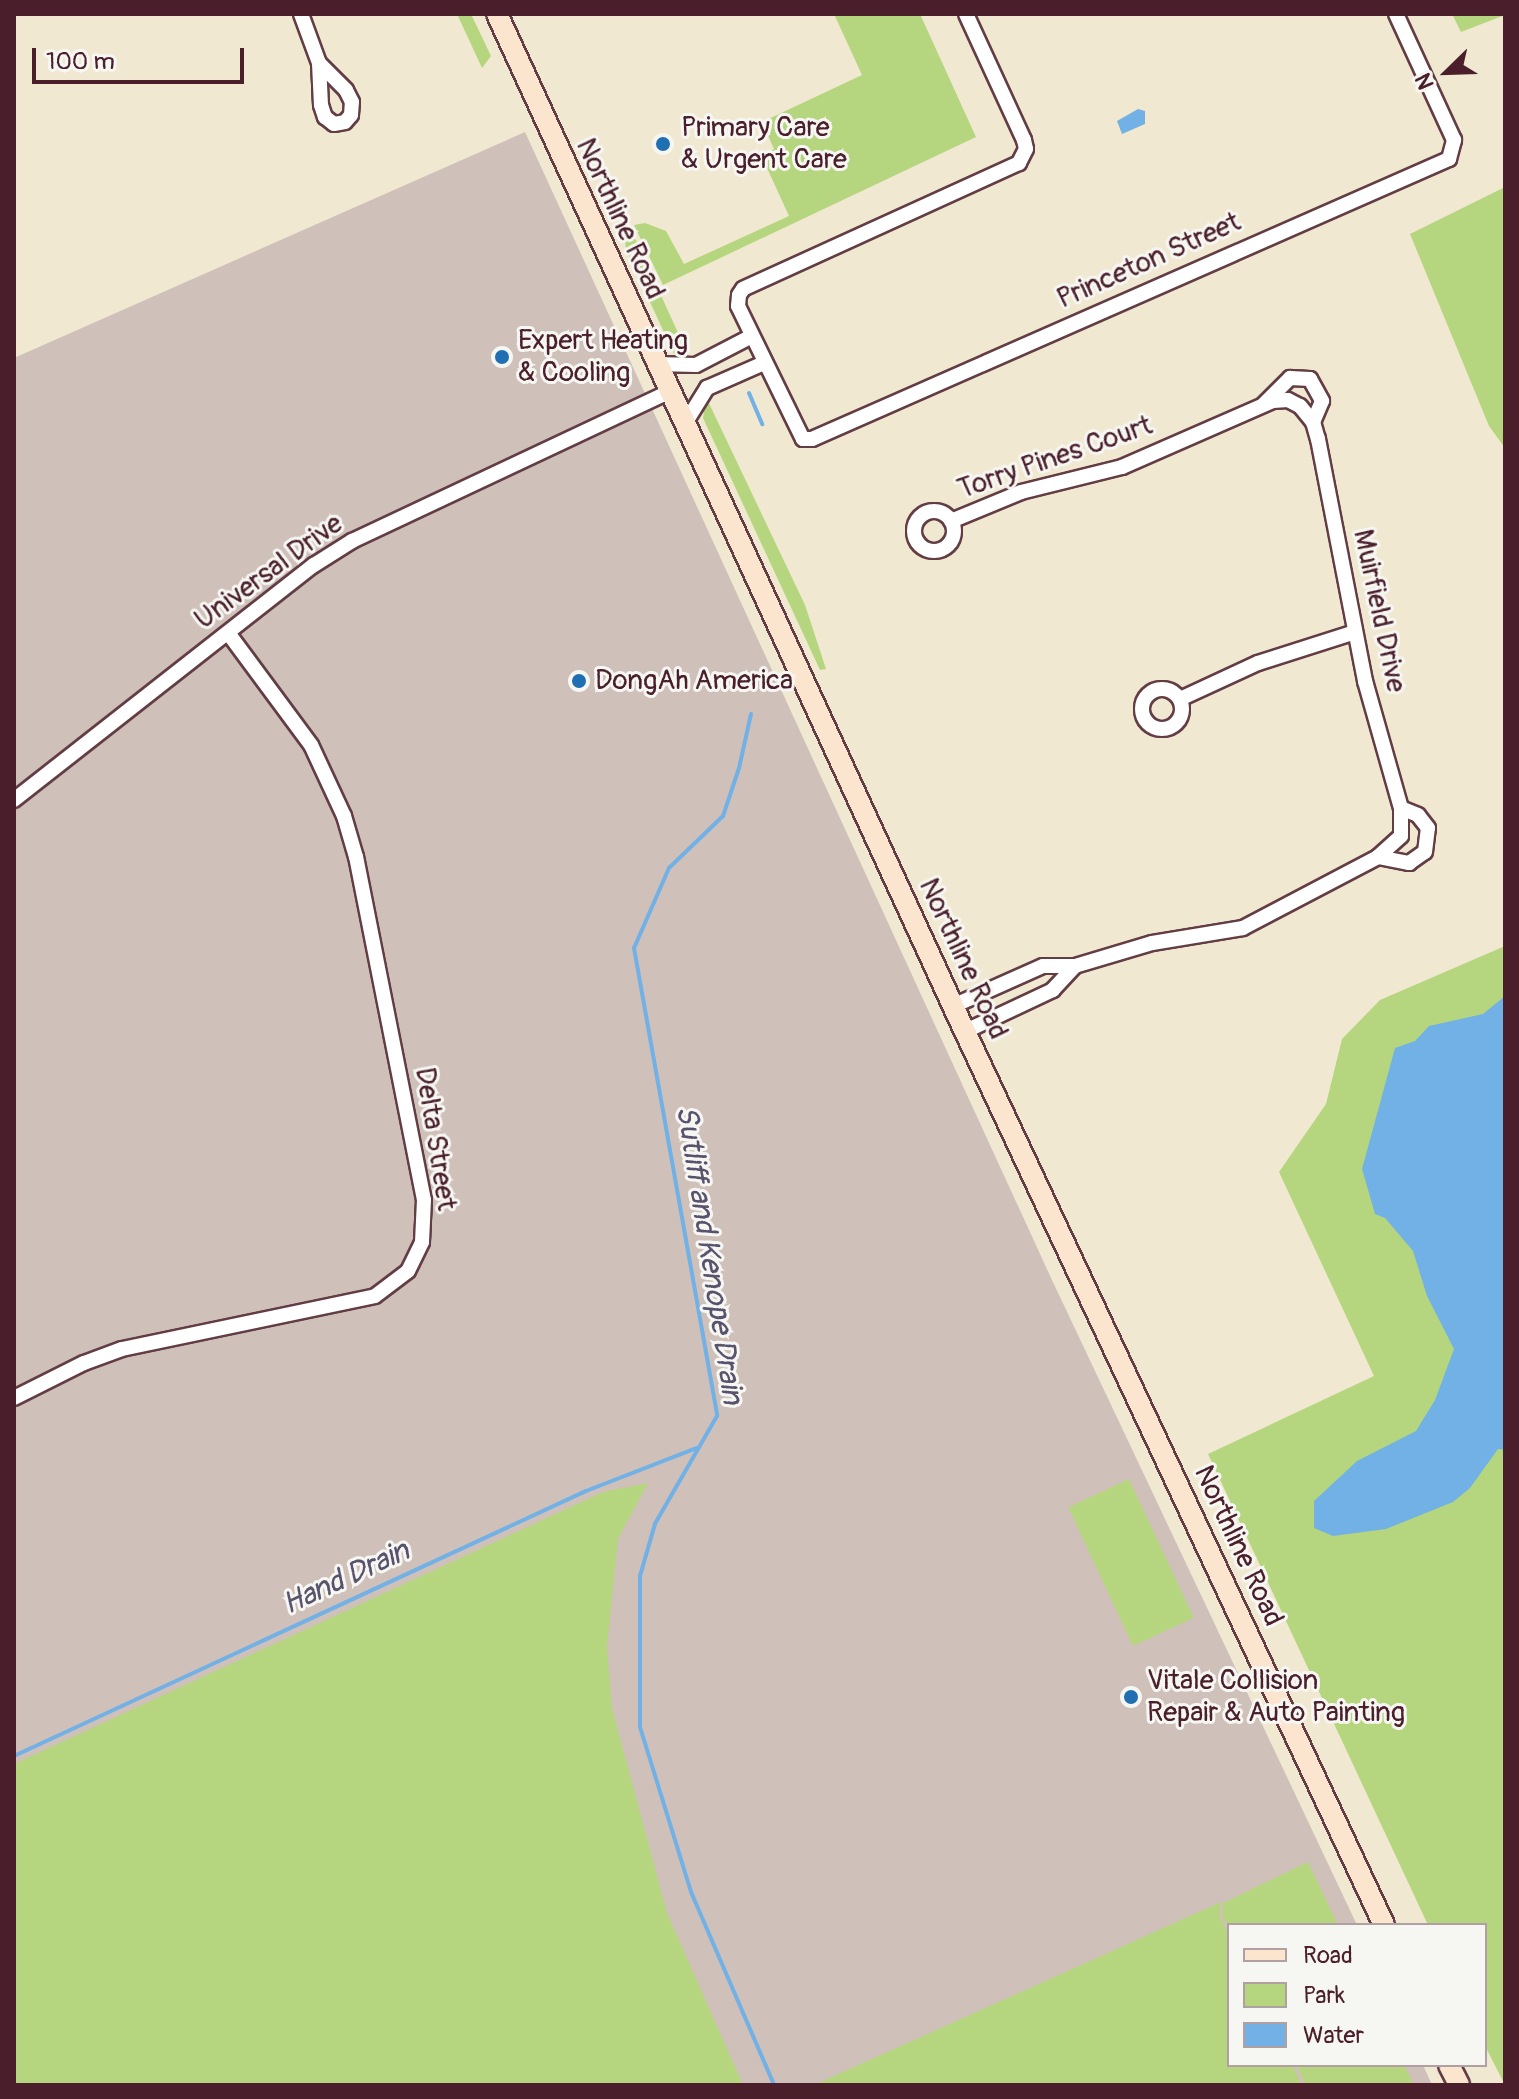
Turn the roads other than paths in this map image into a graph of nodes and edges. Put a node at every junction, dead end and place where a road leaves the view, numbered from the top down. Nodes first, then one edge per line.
1 (301, 14) edge
2 (497, 14) edge
3 (966, 14) edge
4 (1396, 14) edge
5 (319, 63) dead end
6 (752, 336) junction
7 (764, 363) junction
8 (656, 364) junction
9 (669, 392) junction
10 (1263, 404) junction
11 (1313, 422) junction
12 (684, 425) junction
13 (951, 521) dead end
14 (1355, 632) junction
15 (228, 633) junction
16 (1180, 699) dead end
17 (14, 800) edge
18 (1401, 808) junction
19 (1378, 857) junction
20 (1075, 966) junction
21 (953, 1006) junction
22 (966, 1031) junction
23 (14, 1398) edge
24 (1383, 1923) edge
25 (1450, 2067) edge
26 (1459, 2085) edge

1 - 5 street
2 - 8 main road, Northline Road
3 - 6 street, Princeton Street
4 - 7 street, Princeton Street
6 - 7 street, Princeton Street
6 - 8 street
7 - 12 street
8 - 9 main road, Northline Road
9 - 12 main road, Northline Road
9 - 15 street, Universal Drive
10 - 11 street
10 - 11 street, Muirfield Drive
10 - 13 street, Torry Pines Court
11 - 14 street, Muirfield Drive
12 - 21 main road, Northline Road
14 - 16 street
14 - 18 street, Muirfield Drive
15 - 17 street, Universal Drive
15 - 23 street, Delta Street
18 - 19 street, Muirfield Drive
18 - 19 street
19 - 20 street
20 - 21 street
20 - 22 street
21 - 22 main road, Northline Road
22 - 24 main road, Northline Road
25 - 26 main road

